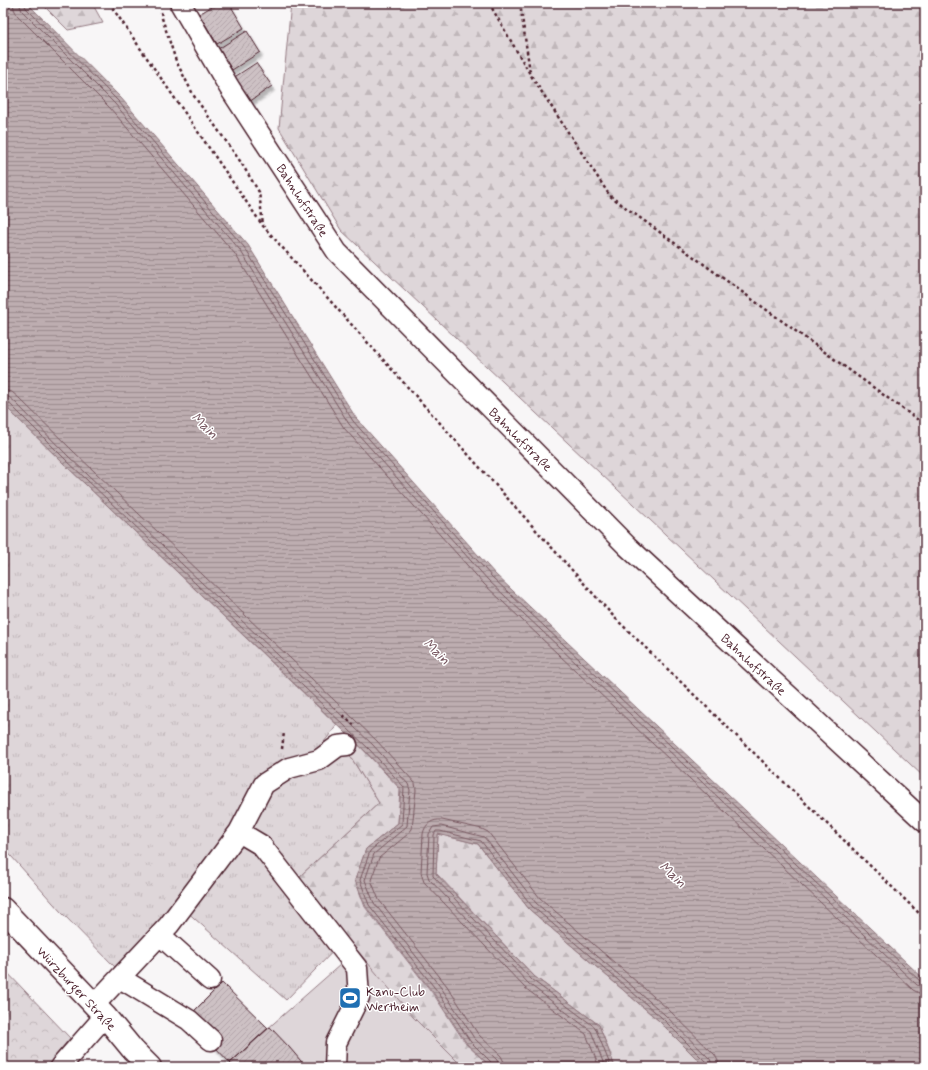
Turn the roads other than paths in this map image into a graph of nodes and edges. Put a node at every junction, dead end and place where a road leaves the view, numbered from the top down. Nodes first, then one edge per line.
1 (180, 3) edge
2 (340, 742) dead end
3 (925, 822) edge
4 (240, 832) junction
5 (3, 909) edge
6 (160, 935) junction
7 (120, 978) junction
8 (210, 980) dead end
9 (100, 1011) junction
10 (211, 1040) dead end
11 (60, 1067) edge
12 (150, 1067) edge
13 (336, 1067) edge

1 - 3 street, Bahnhofstraße
2 - 4 street
4 - 6 street
4 - 13 street
5 - 9 main road, Würzburger Straße
6 - 7 street
6 - 8 street
7 - 9 street
7 - 10 street
9 - 11 street
9 - 12 main road, Würzburger Straße

